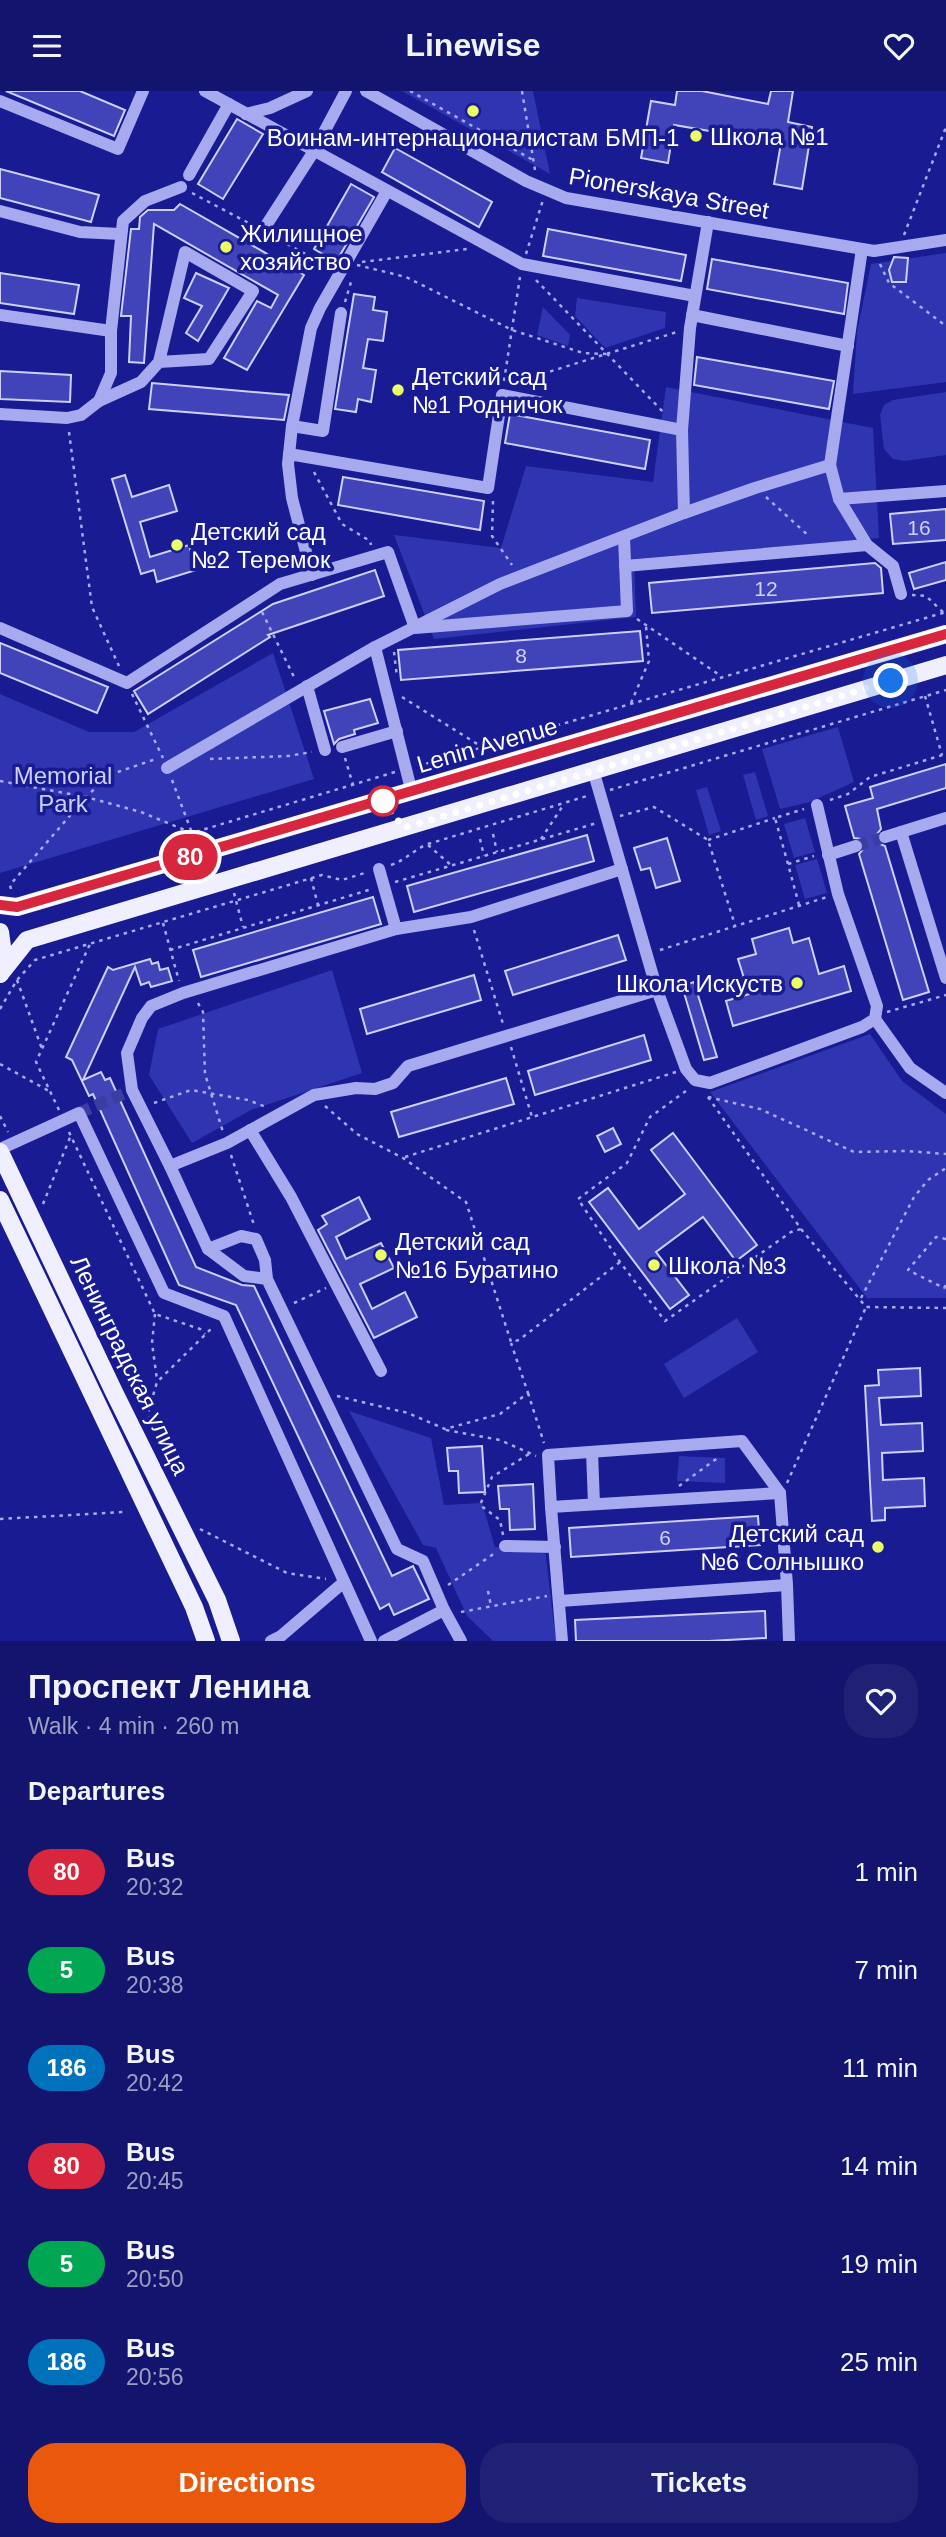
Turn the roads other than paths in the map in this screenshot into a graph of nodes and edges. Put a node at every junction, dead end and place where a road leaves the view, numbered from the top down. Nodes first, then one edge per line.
1 (143, 91) edge
2 (205, 91) edge
3 (307, 91) edge
4 (346, 91) edge
5 (366, 91) edge
6 (0, 101) edge
7 (229, 104) junction
8 (246, 114) junction
9 (314, 151) junction
10 (189, 175) dead end
11 (181, 187) dead end
12 (387, 191) junction
13 (0, 211) edge
14 (708, 222) junction
15 (267, 224) dead end
16 (120, 234) junction
17 (946, 240) edge
18 (868, 250) junction
19 (695, 296) junction
20 (341, 313) road end
21 (0, 315) edge
22 (691, 321) junction
23 (111, 331) junction
24 (848, 347) junction
25 (159, 362) junction
26 (99, 401) junction
27 (0, 414) edge
28 (292, 426) junction
29 (682, 430) junction
30 (289, 454) junction
31 (830, 465) junction
32 (946, 491) edge
33 (839, 499) junction
34 (684, 513) junction
35 (624, 537) junction
36 (867, 545) junction
37 (625, 566) junction
38 (312, 575) junction
39 (901, 594) road end
40 (0, 628) edge
41 (415, 628) junction
42 (946, 634) edge
43 (375, 647) junction
44 (946, 665) edge
45 (304, 688) junction
46 (397, 731) junction
47 (342, 747) road end
48 (325, 750) road end
49 (165, 762) road end
50 (593, 770) junction
51 (412, 793) junction
52 (817, 805) road end
53 (946, 818) edge
54 (901, 832) junction
55 (885, 838) tunnel mouth
56 (856, 846) tunnel mouth
57 (827, 853) junction
58 (379, 869) road end
59 (622, 869) junction
60 (6, 900) edge
61 (396, 929) junction
62 (0, 932) edge
63 (0, 974) edge
64 (946, 978) edge
65 (657, 990) junction
66 (875, 1019) junction
67 (946, 1093) edge
68 (250, 1130) junction
69 (0, 1151) edge
70 (170, 1166) junction
71 (0, 1200) edge
72 (208, 1249) junction
73 (267, 1279) junction
74 (382, 1371) dead end
75 (592, 1452) junction
76 (780, 1493) junction
77 (594, 1504) junction
78 (551, 1507) junction
79 (505, 1546) road end
80 (555, 1547) junction
81 (344, 1581) junction
82 (787, 1585) junction
83 (217, 1600) junction
84 (560, 1601) junction
85 (194, 1607) junction
86 (446, 1612) junction
87 (197, 1641) edge
88 (206, 1641) edge
89 (231, 1641) edge
90 (240, 1641) edge
91 (271, 1641) edge
92 (371, 1641) edge
93 (384, 1641) edge
94 (461, 1641) edge
95 (562, 1641) edge
96 (789, 1641) edge

1 - 6 street
2 - 7 street
3 - 8 street
4 - 9 street
5 - 14 street, Pionerskaya Street
7 - 8 street
7 - 10 street
8 - 9 street
9 - 12 street
9 - 15 street
11 - 16 street
12 - 19 street
12 - 28 street
13 - 16 street
14 - 18 street, Pionerskaya Street
14 - 19 street
16 - 23 street
17 - 18 street, Pionerskaya Street
18 - 24 street
19 - 22 street
20 - 28 street
21 - 23 street
22 - 24 street
22 - 29 street
23 - 26 street
24 - 31 street
25 - 25 street
25 - 26 street
26 - 27 street
28 - 30 street
29 - 30 street
29 - 34 street
30 - 38 street
31 - 33 street
31 - 34 street
32 - 33 street
33 - 36 street
34 - 35 street
35 - 37 street
35 - 41 street
36 - 37 street
36 - 39 street
37 - 41 street
38 - 40 street
38 - 41 street
41 - 43 street
42 - 51 main road, Lenin Avenue
43 - 45 street
43 - 46 street
44 - 50 main road
45 - 48 street
45 - 49 street
46 - 47 street
46 - 51 street
50 - 59 street
50 - 63 main road
51 - 60 main road, Lenin Avenue
52 - 57 street
53 - 54 street
54 - 55 street
54 - 64 street
56 - 57 street
57 - 66 street
58 - 61 street
59 - 61 street
59 - 65 street
61 - 70 street
62 - 63 main road
65 - 66 street
65 - 68 street
66 - 67 street
68 - 70 street
68 - 74 street
69 - 81 street
69 - 83 main road, Ленинградская улица
70 - 72 street
71 - 85 main road, Ленинградская улица
72 - 73 street
72 - 73 street
73 - 86 street
75 - 76 street
75 - 77 street
75 - 78 street
76 - 77 street
76 - 82 street
77 - 78 street
78 - 80 street
79 - 80 street
80 - 84 street
81 - 91 street
81 - 92 street
82 - 84 street
82 - 96 street
83 - 89 main road, Ленинградская улица
83 - 90 street
84 - 95 street
85 - 87 street
85 - 88 main road, Ленинградская улица
86 - 93 street
86 - 94 street

